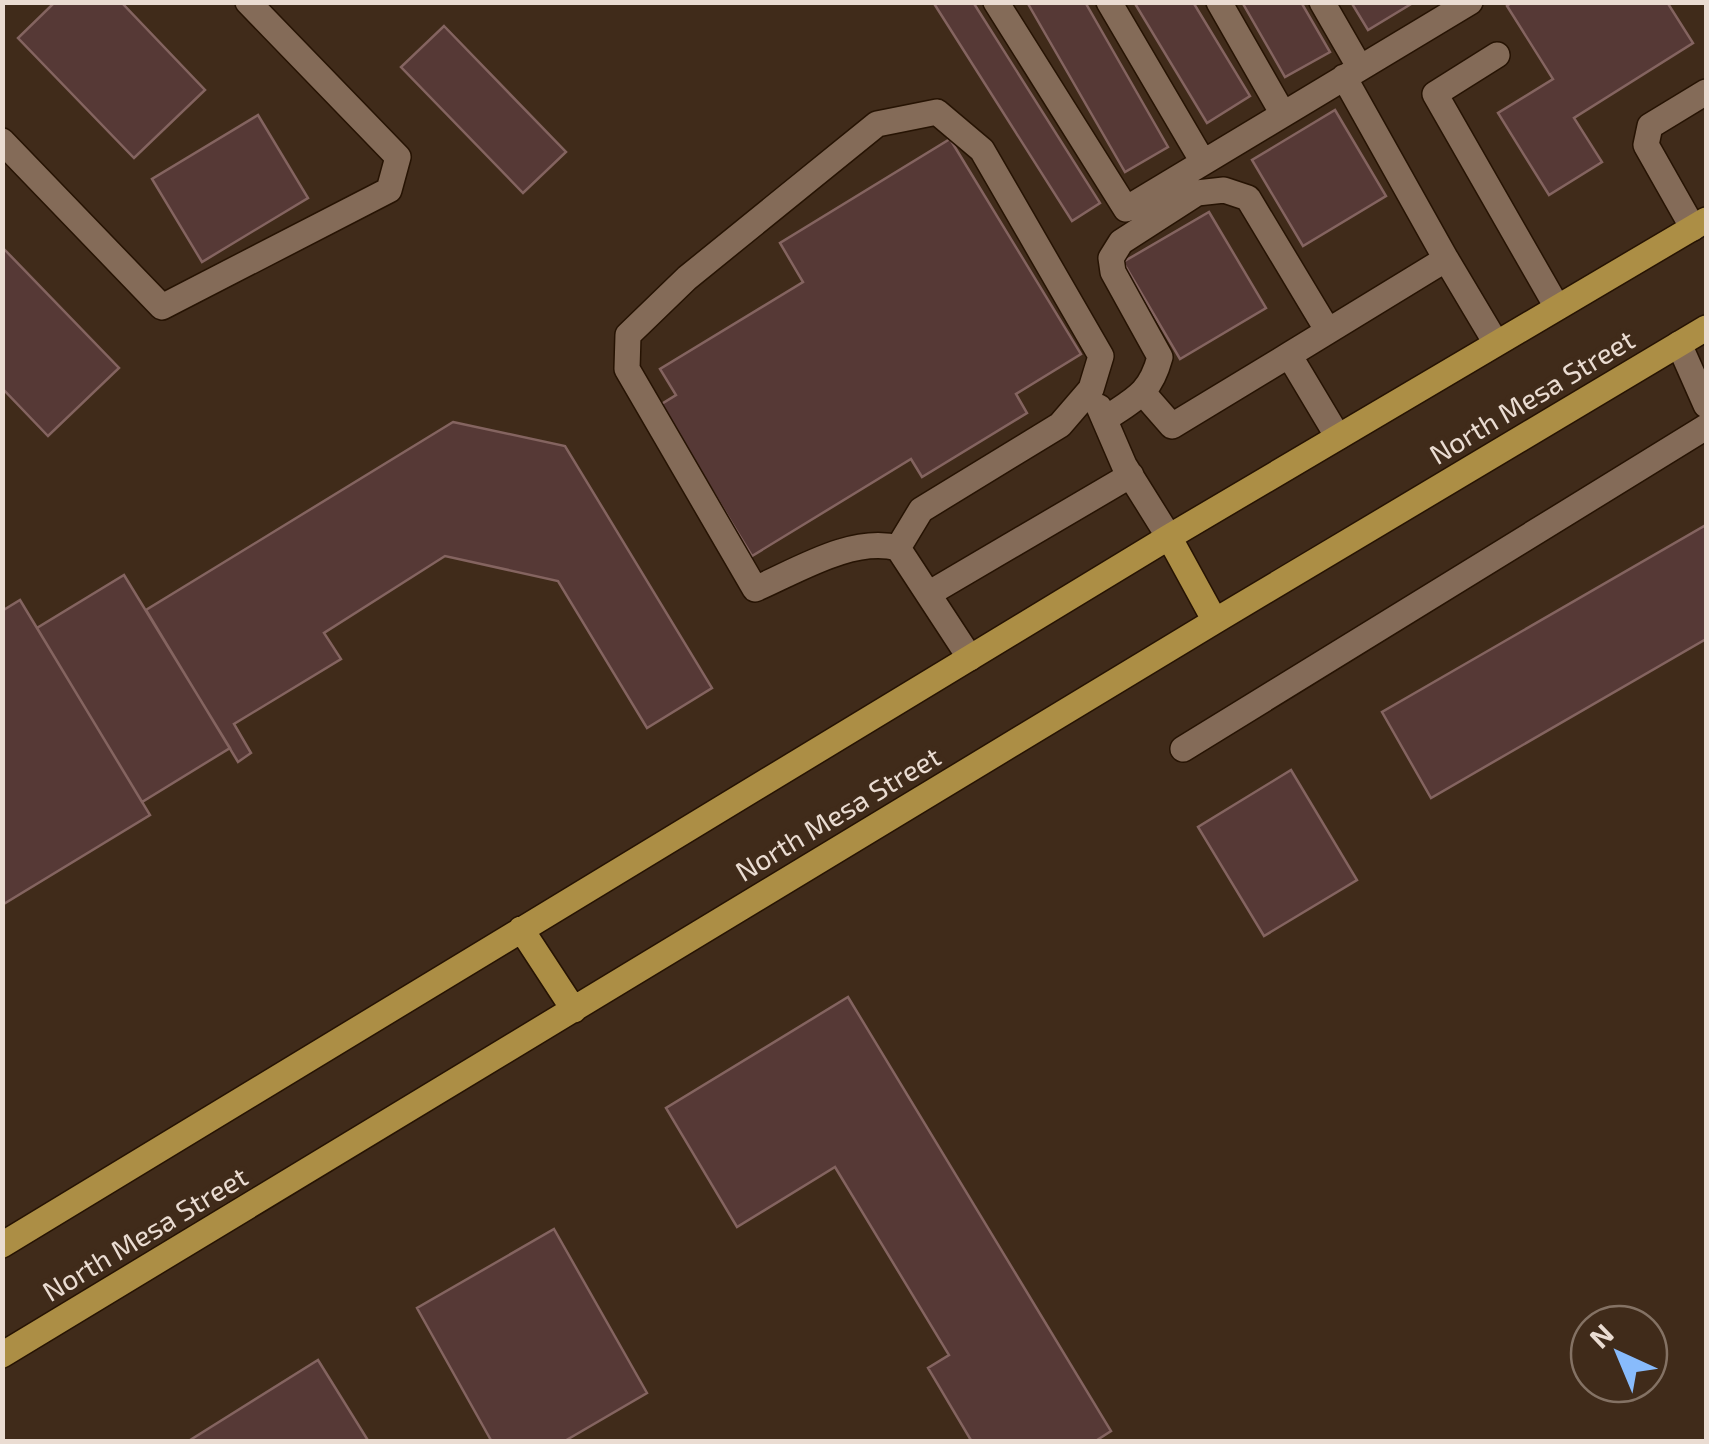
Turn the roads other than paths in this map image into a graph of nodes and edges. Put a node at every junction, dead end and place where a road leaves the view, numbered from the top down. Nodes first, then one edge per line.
1 (248, 2) edge
2 (996, 2) edge
3 (1108, 2) edge
4 (1219, 2) edge
5 (1322, 2) edge
6 (1470, 2) edge
7 (1438, 10) edge
8 (1496, 55) dead end
9 (1352, 73) junction
10 (1706, 92) edge
11 (1284, 114) junction
12 (2, 141) edge
13 (1203, 162) junction
14 (1700, 224) edge
15 (1446, 259) junction
16 (1557, 307) junction
17 (1706, 328) edge
18 (1328, 331) junction
19 (1496, 343) junction
20 (1679, 344) junction
21 (1288, 354) junction
22 (1091, 388) junction
23 (1144, 394) junction
24 (1706, 404) edge
25 (1104, 418) junction
26 (1706, 427) edge
27 (1338, 437) junction
28 (1132, 475) junction
29 (1170, 537) junction
30 (898, 548) junction
31 (930, 593) junction
32 (1215, 621) junction
33 (970, 658) junction
34 (1183, 749) dead end
35 (520, 929) junction
36 (574, 1010) junction
37 (2, 1245) edge
38 (2, 1356) edge

1 - 12 lane
2 - 13 lane
3 - 13 lane
4 - 11 lane
5 - 9 lane
6 - 7 lane
7 - 9 lane
8 - 16 lane
9 - 11 lane
9 - 15 lane
10 - 14 lane
11 - 13 lane
14 - 16 main road
15 - 18 lane
15 - 19 lane
16 - 19 main road
17 - 20 main road, North Mesa Street
18 - 21 lane
18 - 23 lane
19 - 27 main road
20 - 24 lane
20 - 32 main road, North Mesa Street
21 - 23 lane
21 - 27 lane
22 - 25 lane
22 - 30 lane
22 - 30 lane
23 - 25 lane
25 - 28 lane
26 - 34 lane
27 - 29 main road
28 - 29 lane
28 - 31 lane
29 - 32 main road
29 - 33 main road
30 - 31 lane
31 - 33 lane
32 - 36 main road, North Mesa Street
33 - 35 main road
35 - 36 main road
35 - 37 main road
36 - 38 main road, North Mesa Street

